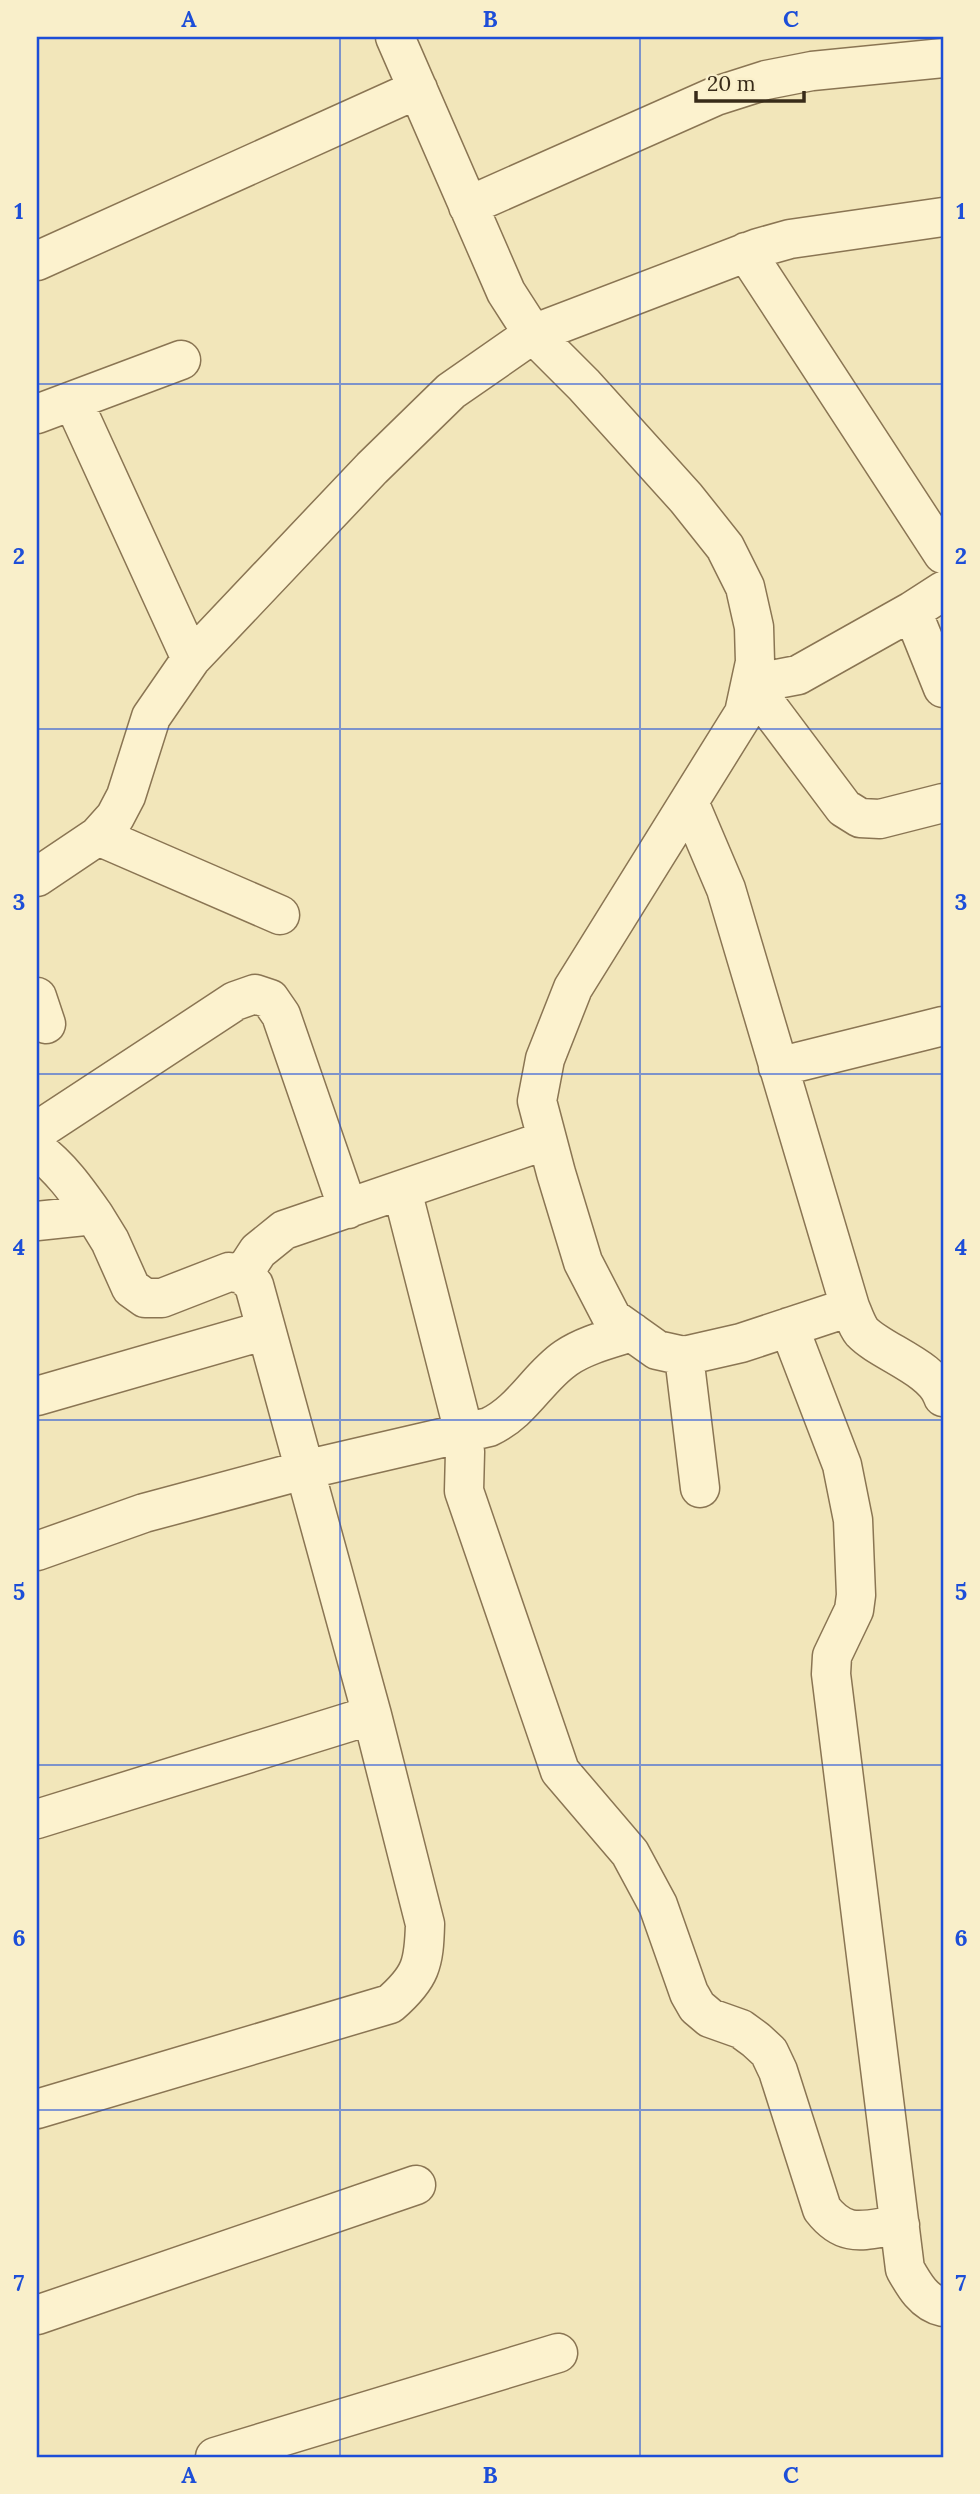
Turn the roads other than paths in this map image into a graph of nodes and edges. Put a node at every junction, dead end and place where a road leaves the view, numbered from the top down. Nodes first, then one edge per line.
1 (396, 37) edge
2 (943, 58) edge
3 (418, 89) junction
4 (468, 206) junction
5 (943, 217) edge
6 (746, 252) junction
7 (37, 261) edge
8 (533, 334) junction
9 (181, 360) dead end
10 (73, 401) junction
11 (37, 414) edge
12 (943, 554) edge
13 (928, 601) edge
14 (191, 659) junction
15 (751, 684) junction
16 (943, 688) edge
17 (690, 802) junction
18 (943, 803) edge
19 (99, 836) junction
20 (37, 877) edge
21 (280, 915) dead end
22 (943, 1026) edge
23 (778, 1067) junction
24 (37, 1131) edge
25 (548, 1140) junction
26 (37, 1150) edge
27 (402, 1190) junction
28 (348, 1209) junction
29 (94, 1215) junction
30 (37, 1221) edge
31 (243, 1275) junction
32 (850, 1307) junction
33 (789, 1327) junction
34 (266, 1330) junction
35 (632, 1332) junction
36 (684, 1356) junction
37 (942, 1391) edge
38 (37, 1396) edge
39 (463, 1434) junction
40 (304, 1470) junction
41 (701, 1488) dead end
42 (37, 1551) edge
43 (372, 1715) junction
44 (37, 1819) edge
45 (37, 2109) edge
46 (416, 2185) dead end
47 (900, 2225) junction
48 (943, 2307) edge
49 (37, 2315) edge
50 (558, 2353) dead end
51 (215, 2457) edge

1 - 3 street
2 - 4 street
3 - 4 street
3 - 7 street
4 - 8 street
5 - 6 street
6 - 8 street
6 - 12 street
8 - 14 street
8 - 15 street
9 - 10 street
10 - 11 street
10 - 14 street
13 - 15 street
13 - 16 street
14 - 19 street
15 - 17 street
15 - 18 street
17 - 23 street
17 - 25 street
19 - 20 street
19 - 21 street
22 - 23 street
23 - 32 street
24 - 28 street
25 - 27 street
25 - 35 street
26 - 29 street
27 - 28 street
27 - 39 street
28 - 31 street
29 - 30 street
29 - 31 street
31 - 34 street
32 - 33 street
32 - 37 street
33 - 36 street
33 - 47 street
34 - 38 street
34 - 40 street
35 - 36 street
35 - 39 street
36 - 41 street
39 - 40 street
39 - 47 street
40 - 42 street
40 - 43 street
43 - 44 street
43 - 45 street
46 - 49 street
47 - 48 street
50 - 51 street

